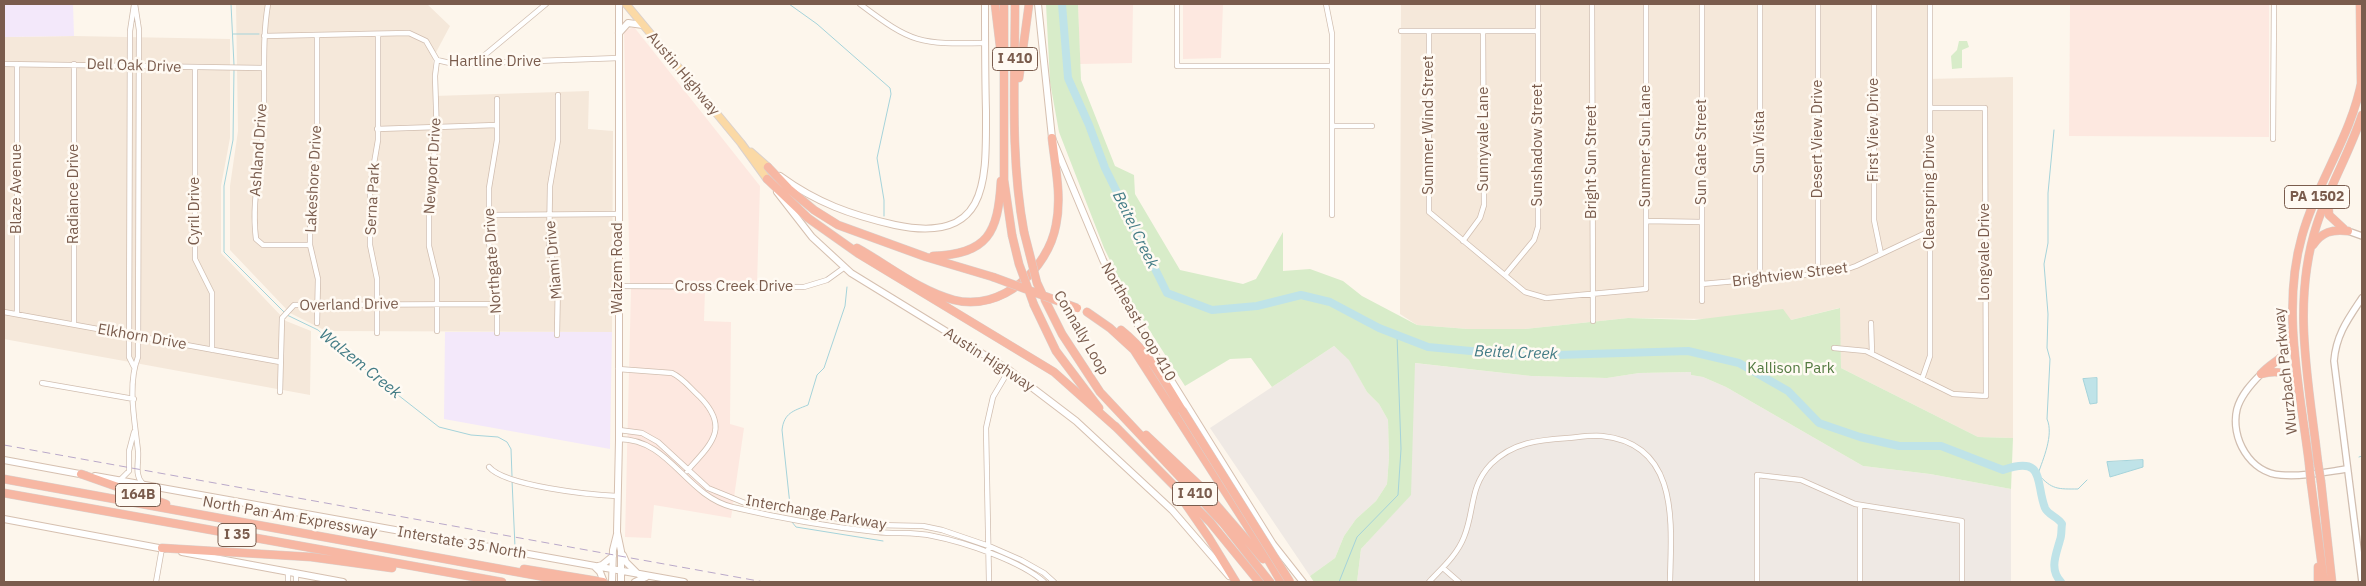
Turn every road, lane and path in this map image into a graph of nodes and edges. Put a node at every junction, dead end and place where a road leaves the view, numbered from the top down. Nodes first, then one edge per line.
1 (135, 4) edge
2 (268, 4) edge
3 (546, 4) edge
4 (619, 4) edge
5 (626, 4) edge
6 (860, 4) edge
7 (985, 4) edge
8 (995, 4) edge
9 (1004, 4) edge
10 (1015, 4) edge
11 (1028, 4) edge
12 (1038, 4) edge
13 (1177, 4) edge
14 (1326, 4) edge
15 (1538, 4) edge
16 (1592, 4) edge
17 (1646, 4) edge
18 (1702, 4) edge
19 (1760, 4) edge
20 (1818, 4) edge
21 (1874, 4) edge
22 (1930, 4) edge
23 (2274, 4) edge
24 (2360, 4) edge
25 (643, 25) junction
26 (1429, 31) junction
27 (1483, 31) junction
28 (1538, 31) junction
29 (1401, 32) dead end
30 (378, 34) junction
31 (619, 34) junction
32 (318, 35) junction
33 (264, 36) junction
34 (985, 44) junction
35 (619, 58) junction
36 (437, 60) junction
37 (4, 64) edge
38 (17, 64) junction
39 (74, 64) junction
40 (473, 64) junction
41 (1332, 66) junction
42 (130, 67) junction
43 (139, 67) junction
44 (195, 68) junction
45 (263, 68) junction
46 (2362, 82) edge
47 (1004, 87) junction
48 (558, 95) dead end
49 (497, 99) dead end
50 (1930, 108) junction
51 (1015, 114) junction
52 (2362, 115) edge
53 (497, 125) junction
54 (1332, 126) junction
55 (1372, 126) dead end
56 (437, 127) junction
57 (378, 129) junction
58 (1052, 138) junction
59 (2273, 139) dead end
60 (1003, 143) junction
61 (742, 144) junction
62 (768, 167) junction
63 (767, 179) junction
64 (130, 190) junction
65 (139, 190) junction
66 (2328, 197) junction
67 (489, 214) junction
68 (618, 214) junction
69 (550, 215) junction
70 (1332, 216) dead end
71 (1646, 221) junction
72 (1702, 222) junction
73 (2348, 231) junction
74 (1930, 232) junction
75 (2362, 236) edge
76 (1463, 241) junction
77 (844, 242) junction
78 (310, 245) junction
79 (2310, 249) junction
80 (1882, 254) junction
81 (926, 257) junction
82 (845, 267) junction
83 (1818, 274) junction
84 (1505, 275) junction
85 (1760, 279) junction
86 (1702, 284) junction
87 (618, 286) junction
88 (1646, 289) joint
89 (1592, 294) junction
90 (2362, 298) edge
91 (1702, 301) dead end
92 (318, 304) junction
93 (377, 304) junction
94 (436, 304) junction
95 (496, 304) junction
96 (4, 312) edge
97 (1087, 312) junction
98 (2292, 313) junction
99 (17, 314) junction
100 (1593, 320) dead end
101 (318, 323) dead end
102 (1872, 323) dead end
103 (74, 324) junction
104 (436, 331) dead end
105 (377, 333) dead end
106 (497, 333) dead end
107 (129, 334) junction
108 (557, 335) dead end
109 (138, 336) junction
110 (1834, 348) dead end
111 (212, 350) junction
112 (1872, 353) junction
113 (280, 362) junction
114 (134, 367) junction
115 (618, 370) junction
116 (1009, 370) junction
117 (2261, 374) junction
118 (1922, 379) junction
119 (42, 383) dead end
120 (280, 392) dead end
121 (2301, 397) junction
122 (134, 399) junction
123 (1116, 409) junction
124 (1118, 429) junction
125 (619, 430) junction
126 (134, 431) junction
127 (619, 438) junction
128 (4, 460) edge
129 (129, 461) junction
130 (138, 461) junction
131 (489, 467) dead end
132 (2347, 469) junction
133 (688, 470) junction
134 (1160, 470) junction
135 (81, 474) junction
136 (683, 475) junction
137 (4, 479) edge
138 (119, 480) junction
139 (145, 486) junction
140 (4, 492) edge
141 (617, 496) junction
142 (1860, 505) junction
143 (196, 514) junction
144 (4, 519) edge
145 (2326, 529) junction
146 (617, 532) junction
147 (2318, 540) junction
148 (1259, 544) junction
149 (990, 546) junction
150 (162, 548) junction
151 (621, 551) junction
152 (989, 553) junction
153 (613, 556) junction
154 (484, 565) junction
155 (596, 567) junction
156 (1247, 568) junction
157 (1443, 568) junction
158 (612, 571) junction
159 (288, 572) junction
160 (621, 572) junction
161 (296, 574) junction
162 (639, 575) junction
163 (647, 576) junction
164 (471, 577) junction
165 (156, 582) edge
166 (288, 582) edge
167 (296, 582) edge
168 (343, 582) edge
169 (502, 582) edge
170 (572, 582) edge
171 (598, 582) edge
172 (603, 582) edge
173 (612, 582) edge
174 (621, 582) edge
175 (635, 582) edge
176 (684, 582) edge
177 (989, 582) edge
178 (1044, 582) edge
179 (1054, 582) edge
180 (1235, 582) edge
181 (1254, 582) edge
182 (1259, 582) edge
183 (1270, 582) edge
184 (1281, 582) edge
185 (1290, 582) edge
186 (1295, 582) edge
187 (1303, 582) edge
188 (1429, 582) edge
189 (1459, 582) edge
190 (1670, 582) edge
191 (1757, 582) edge
192 (1860, 582) edge
193 (1962, 582) edge
194 (2318, 582) edge
195 (2324, 582) edge
196 (2332, 582) edge
197 (2337, 582) edge
198 (2362, 582) edge

1 - 42 street
1 - 43 street
2 - 33 street, Ashland Drive
3 - 40 street
4 - 31 main road, Walzem Road
5 - 25 main road, Austin Highway
6 - 34 street
7 - 34 main road
8 - 47 highway
9 - 47 highway, Connally Loop / I 410
10 - 51 highway, Connally Loop / I 410
11 - 51 highway
12 - 58 main road, Northeast Loop 410
13 - 41 street
14 - 41 street
15 - 28 street, Sunshadow Street
16 - 89 street, Bright Sun Street
17 - 71 street, Summer Sun Lane
18 - 72 street, Sun Gate Street
19 - 85 street, Sun Vista
20 - 83 street, Desert View Drive
21 - 80 street, First View Drive
22 - 50 street, Clearspring Drive
23 - 59 street
24 - 46 highway, Wurzbach Parkway
25 - 31 main road
25 - 61 main road, Austin Highway
26 - 27 street
26 - 29 street
26 - 76 street, Summer Wind Street
27 - 28 street
27 - 76 street, Sunnyvale Lane
28 - 84 street, Sunshadow Street
30 - 32 street, Hartline Drive
30 - 36 street, Hartline Drive
30 - 57 street, Serna Park
31 - 35 main road, Walzem Road
32 - 33 street, Hartline Drive
32 - 78 street, Lakeshore Drive
33 - 45 street, Ashland Drive
34 - 62 main road, Austin Highway
35 - 40 street, Hartline Drive
35 - 68 main road, Walzem Road
36 - 40 street, Hartline Drive
36 - 56 street, Newport Drive
37 - 38 street, Dell Oak Drive
38 - 39 street, Dell Oak Drive
38 - 99 street, Blaze Avenue
39 - 42 street, Dell Oak Drive
39 - 103 street, Radiance Drive
41 - 54 street
42 - 43 street, Dell Oak Drive
42 - 64 street
43 - 44 street, Dell Oak Drive
43 - 65 street
44 - 45 street, Dell Oak Drive
44 - 111 street, Cyril Drive
45 - 78 street, Ashland Drive
46 - 98 highway, Wurzbach Parkway / PA 1502
47 - 60 highway, Connally Loop / I 410
48 - 69 street, Miami Drive
49 - 53 street, Northgate Drive
50 - 74 street, Clearspring Drive
50 - 118 street, Longvale Drive
51 - 123 highway, Connally Loop / I 410, bridge
52 - 66 highway, Wurzbach Parkway / PA 1502
53 - 56 street
53 - 67 street, Northgate Drive
54 - 55 street
54 - 70 street
56 - 57 street
56 - 94 street, Newport Drive
57 - 93 street, Serna Park
58 - 77 highway
58 - 187 main road, Northeast Loop 410
60 - 81 highway
60 - 124 highway, Connally Loop / I 410, bridge
61 - 62 main road, Austin Highway
61 - 63 main road, Austin Highway
62 - 81 highway
63 - 77 highway
63 - 82 main road, Austin Highway
64 - 65 street
64 - 107 street
65 - 109 street
66 - 73 highway
66 - 79 highway, Wurzbach Parkway / PA 1502
67 - 69 street
67 - 95 street, Northgate Drive
68 - 69 street
68 - 87 main road, Walzem Road
69 - 108 street, Miami Drive
71 - 72 street
71 - 88 street, Summer Sun Lane
72 - 86 street, Sun Gate Street
73 - 75 street
73 - 79 highway
74 - 80 street, Brightview Street
74 - 118 street, Clearspring Drive
76 - 84 street, Summer Wind Street
77 - 124 highway
78 - 92 street, Lakeshore Drive
79 - 145 highway, Wurzbach Parkway / PA 1502, bridge
80 - 83 street, Brightview Street
81 - 97 highway, bridge
82 - 87 street, Cross Creek Drive
82 - 116 main road, Austin Highway
83 - 85 street, Brightview Street
84 - 89 street, Summer Wind Street
85 - 86 street, Brightview Street
86 - 91 street, Sun Gate Street
87 - 115 main road, Walzem Road
88 - 89 street, Summer Wind Street
89 - 100 street, Bright Sun Street
90 - 132 street
92 - 93 street, Overland Drive
92 - 101 street, Lakeshore Drive
92 - 113 street, Overland Drive
93 - 94 street, Overland Drive
93 - 105 street, Serna Park
94 - 95 street, Overland Drive
94 - 104 street, Newport Drive
95 - 106 street, Northgate Drive
96 - 99 street, Elkhorn Drive
97 - 148 highway
97 - 185 highway, bridge
98 - 117 highway
98 - 121 highway, Wurzbach Parkway / PA 1502
99 - 103 street, Elkhorn Drive
102 - 112 street
103 - 107 street, Elkhorn Drive
107 - 109 street, Elkhorn Drive
107 - 114 street
109 - 111 street, Elkhorn Drive
109 - 114 street
110 - 112 street
111 - 113 street, Elkhorn Drive
112 - 118 street
113 - 120 street, Overland Drive
114 - 122 street
115 - 125 main road, Walzem Road
115 - 133 street
116 - 149 street
116 - 180 main road, Austin Highway
117 - 121 highway
117 - 132 street
119 - 122 street
121 - 147 highway, Wurzbach Parkway / PA 1502, bridge
122 - 126 street
123 - 183 highway, Connally Loop / I 410
123 - 184 highway
124 - 134 highway, Connally Loop / I 410
125 - 127 main road, Walzem Road
125 - 133 street, Interchange Parkway
126 - 129 street
126 - 130 street
127 - 136 street, Interchange Parkway
127 - 141 main road, Walzem Road
128 - 135 main road, Interstate 35 North
129 - 130 street
129 - 138 street
130 - 139 street
131 - 141 street
132 - 198 street
133 - 136 street
133 - 149 street, Interchange Parkway
134 - 156 highway, Connally Loop / I 410
134 - 180 highway
135 - 138 main road, Interstate 35 North
135 - 143 highway, 164B
136 - 152 street, Interchange Parkway
137 - 143 highway, North Pan Am Expressway / I 35
138 - 139 main road, Interstate 35 North
139 - 155 main road, Interstate 35 North
140 - 164 highway, North Pan Am Expressway / I 35
141 - 146 main road, Walzem Road
142 - 191 street
142 - 192 street
142 - 193 street
143 - 154 highway, North Pan Am Expressway / I 35
144 - 150 main road
145 - 196 highway, Wurzbach Parkway / PA 1502
145 - 197 highway
146 - 151 main road, Walzem Road
146 - 153 main road, Walzem Road
147 - 194 highway
147 - 195 highway, Wurzbach Parkway / PA 1502
148 - 184 highway
148 - 186 highway
149 - 152 street
149 - 179 street, Interchange Parkway
150 - 159 main road
150 - 164 highway
150 - 165 street
151 - 160 main road, Walzem Road
151 - 162 main road
152 - 177 street
152 - 178 street, Interchange Parkway
153 - 155 main road
153 - 158 main road, Walzem Road
154 - 170 highway, North Pan Am Expressway / I 35
154 - 171 highway
155 - 158 main road, Interstate 35 North
155 - 172 main road
156 - 181 highway, I 410
156 - 182 highway
157 - 188 street
157 - 189 street
157 - 190 street
158 - 160 main road, Interstate 35 North
158 - 173 main road, Walzem Road
159 - 161 main road
159 - 166 street
160 - 162 main road, Interstate 35 North
160 - 174 main road, Walzem Road
161 - 167 street
161 - 168 main road
162 - 163 main road, Interstate 35 North
163 - 175 main road
163 - 176 main road, Interstate 35 North
164 - 169 highway, North Pan Am Expressway / I 35
171 - 172 highway

